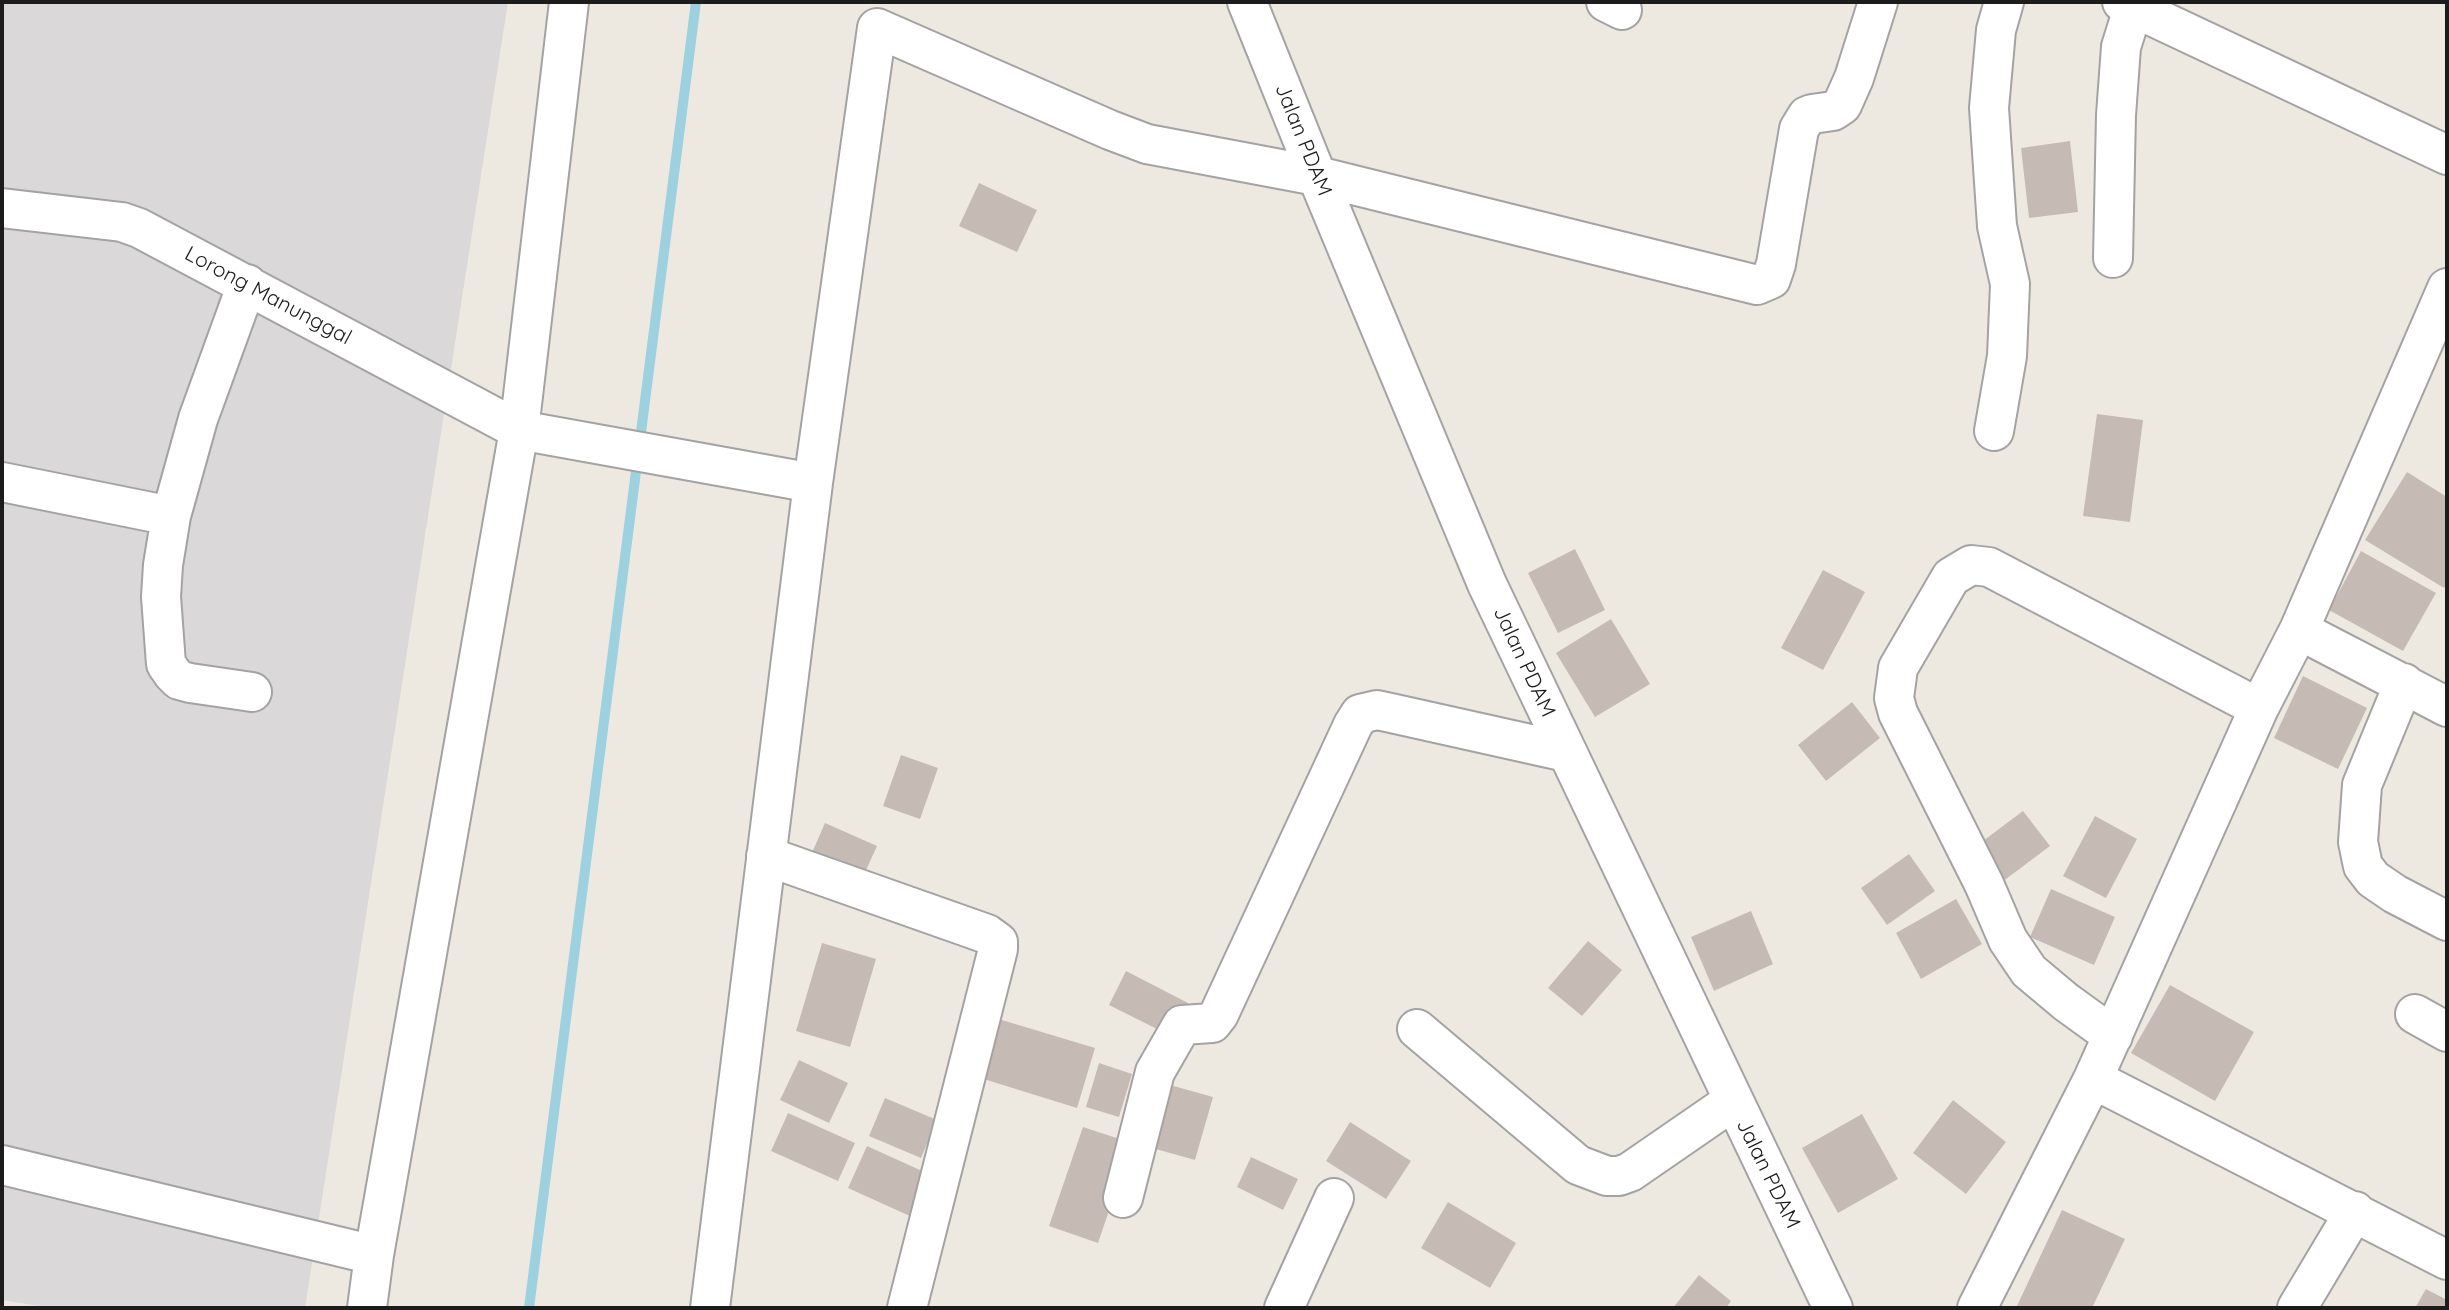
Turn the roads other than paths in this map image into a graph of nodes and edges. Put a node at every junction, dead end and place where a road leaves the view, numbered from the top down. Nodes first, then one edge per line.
1 (569, 2) edge
2 (1247, 2) edge
3 (1878, 2) edge
4 (2004, 2) edge
5 (2130, 3) edge
6 (869, 15) edge
7 (2447, 155) edge
8 (1317, 176) junction
9 (2, 208) edge
10 (2113, 258) dead end
11 (247, 284) junction
12 (2447, 288) edge
13 (519, 430) junction
14 (1994, 431) dead end
15 (2, 482) edge
16 (813, 483) junction
17 (171, 516) junction
18 (2299, 630) junction
19 (2404, 683) junction
20 (252, 692) dead end
21 (2447, 706) edge
22 (2259, 708) junction
23 (1566, 752) junction
24 (766, 856) junction
25 (2447, 921) edge
26 (1417, 1030) dead end
27 (2113, 1036) junction
28 (2093, 1079) junction
29 (1733, 1101) junction
30 (2, 1165) edge
31 (1124, 1198) dead end
32 (1334, 1198) dead end
33 (2355, 1211) junction
34 (374, 1255) junction
35 (2447, 1259) edge
36 (367, 1308) edge
37 (710, 1308) edge
38 (907, 1308) edge
39 (1284, 1308) edge
40 (1833, 1308) edge
41 (1977, 1308) edge
42 (2297, 1308) edge

1 - 13 street
2 - 8 street, Jalan PDAM
3 - 8 street
4 - 14 street
5 - 7 street
5 - 10 street
6 - 8 street
6 - 16 street
8 - 23 street, Jalan PDAM
9 - 11 street, Lorong Manunggal
11 - 13 street, Lorong Manunggal
11 - 17 street
12 - 18 street
13 - 16 street, Lorong Manunggal
13 - 34 street
15 - 17 street
16 - 24 street
17 - 20 street
18 - 19 street
18 - 22 street
19 - 21 street
19 - 25 street
22 - 27 street
22 - 27 street
23 - 29 street, Jalan PDAM
23 - 31 street
24 - 37 street
24 - 38 street
26 - 29 street
27 - 28 street
28 - 33 street
28 - 41 street
29 - 40 street, Jalan PDAM
30 - 34 street
32 - 39 street
33 - 35 street
33 - 42 street
34 - 36 street

